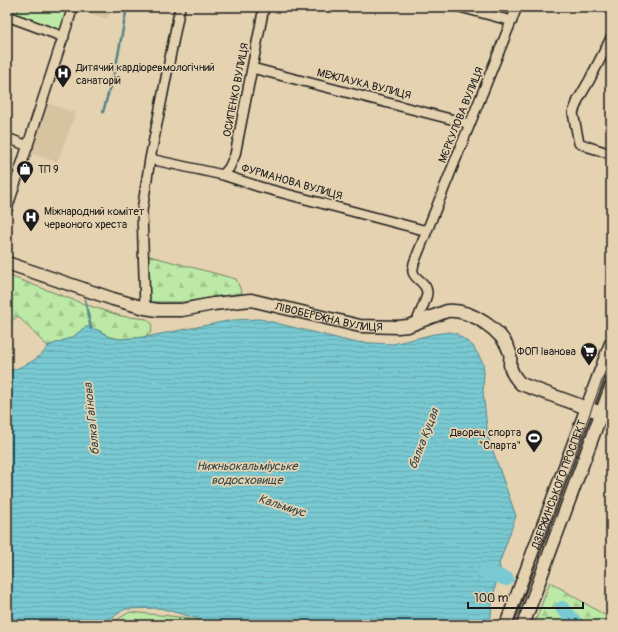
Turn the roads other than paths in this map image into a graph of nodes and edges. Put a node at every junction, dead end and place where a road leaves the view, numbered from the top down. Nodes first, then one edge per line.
1 (73, 7) edge
2 (180, 7) edge
3 (264, 7) edge
4 (460, 7) edge
5 (517, 7) edge
6 (7, 16) edge
7 (512, 21) junction
8 (64, 37) junction
9 (611, 38) edge
10 (252, 68) junction
11 (470, 124) junction
12 (7, 138) edge
13 (28, 146) junction
14 (611, 154) edge
15 (150, 159) junction
16 (223, 175) junction
17 (7, 209) edge
18 (427, 231) junction
19 (7, 263) edge
20 (145, 308) junction
21 (416, 323) junction
22 (611, 343) edge
23 (611, 387) edge
24 (587, 408) junction
25 (606, 415) edge
26 (506, 624) edge
27 (523, 625) edge

1 - 8 street
2 - 15 street
3 - 10 street, ОСИПЕНКО ВУЛИЦЯ
4 - 7 street
5 - 7 street, МЄРКУЛОВА ВУЛИЦЯ
6 - 8 street
7 - 11 street, МЄРКУЛОВА ВУЛИЦЯ
8 - 13 street
9 - 14 street
10 - 11 street, МЕЖЛАУКА ВУЛИЦЯ
10 - 16 street, ОСИПЕНКО ВУЛИЦЯ
11 - 18 street, МЄРКУЛОВА ВУЛИЦЯ
12 - 13 street
13 - 17 street
15 - 16 street, ФУРМАНОВА ВУЛИЦЯ
15 - 20 street
16 - 18 street, ФУРМАНОВА ВУЛИЦЯ
18 - 21 street, МЄРКУЛОВА ВУЛИЦЯ
19 - 20 street, ЛІВОБЕРЕЖНА ВУЛИЦЯ
20 - 21 street, ЛІВОБЕРЕЖНА ВУЛИЦЯ
21 - 24 street, ЛІВОБЕРЕЖНА ВУЛИЦЯ
22 - 24 street, ДЗЕРЖИНСЬКОГО ПРОСПЕКТ
23 - 25 street, ДЗЕРЖИНСЬКОГО ПРОСПЕКТ
24 - 25 street, ЛІВОБЕРЕЖНА ВУЛИЦЯ
24 - 26 street, ДЗЕРЖИНСЬКОГО ПРОСПЕКТ
25 - 27 street, ДЗЕРЖИНСЬКОГО ПРОСПЕКТ

